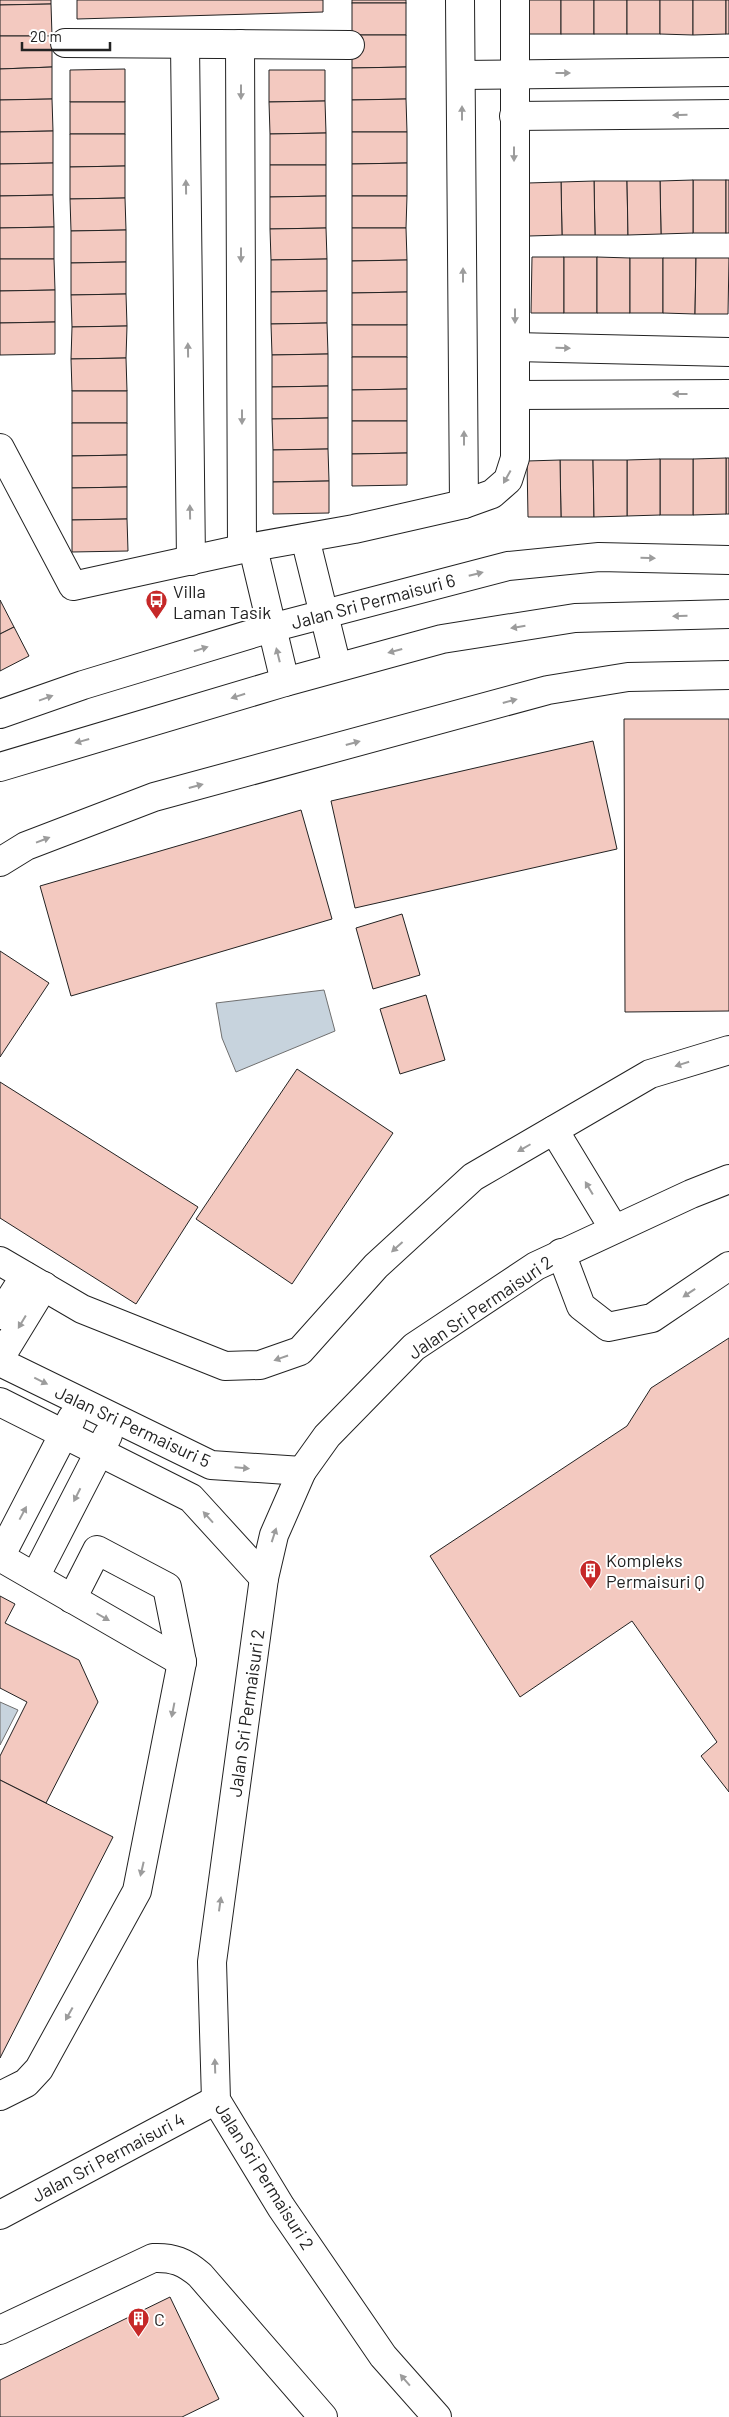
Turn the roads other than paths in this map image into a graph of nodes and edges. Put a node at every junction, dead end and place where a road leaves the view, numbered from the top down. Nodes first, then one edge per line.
1 (460, 0) edge
2 (515, 0) edge
3 (65, 43) dead end
4 (185, 44) junction
5 (240, 44) junction
6 (350, 45) dead end
7 (729, 72) edge
8 (514, 73) junction
9 (461, 75) junction
10 (729, 114) edge
11 (514, 116) junction
12 (515, 347) junction
13 (729, 352) edge
14 (515, 394) junction
15 (729, 394) edge
16 (0, 448) edge
17 (464, 504) junction
18 (305, 538) junction
19 (247, 549) junction
20 (729, 560) edge
21 (190, 561) junction
22 (323, 613) junction
23 (729, 614) edge
24 (271, 628) junction
25 (337, 667) junction
26 (729, 675) edge
27 (285, 682) junction
28 (0, 714) edge
29 (0, 767) edge
30 (0, 862) edge
31 (729, 1050) edge
32 (554, 1130) junction
33 (729, 1179) edge
34 (614, 1229) junction
35 (561, 1254) junction
36 (0, 1261) edge
37 (729, 1266) edge
38 (34, 1281) junction
39 (0, 1315) edge
40 (0, 1358) edge
41 (0, 1362) edge
42 (81, 1401) junction
43 (0, 1402) edge
44 (116, 1418) junction
45 (64, 1434) junction
46 (99, 1452) junction
47 (302, 1471) junction
48 (0, 1557) edge
49 (35, 1577) junction
50 (264, 1578) junction
51 (72, 1599) junction
52 (182, 1662) junction
53 (0, 2096) edge
54 (216, 2100) junction
55 (0, 2214) edge
56 (0, 2330) edge
57 (322, 2417) edge
58 (436, 2417) edge

1 - 9 street
2 - 8 street
3 - 4 street
4 - 5 street
21 -> 4 street
5 - 6 street
5 -> 19 street
8 -> 7 street
8 - 9 street
8 - 11 street
17 -> 9 street
10 -> 11 street
11 -> 12 street
12 -> 13 street
12 - 14 street
15 -> 14 street
14 -> 17 street
16 - 21 street
17 - 18 street
18 - 19 street
18 - 22 street
19 - 21 street
19 - 24 street
22 -> 20 street, Jalan Sri Permaisuri 6
22 - 24 street, Jalan Sri Permaisuri 6
22 - 25 street
23 -> 25 street
27 -> 24 street
28 -> 24 street, Jalan Sri Permaisuri 6
25 - 27 street
30 -> 26 street
27 -> 29 street
31 -> 32 street
34 -> 32 street
32 -> 38 street
33 - 34 street, Jalan Sri Permaisuri 2
34 - 35 street, Jalan Sri Permaisuri 2
37 -> 35 street
35 - 47 street, Jalan Sri Permaisuri 2
36 - 38 street
38 - 39 street
38 -> 40 street
41 -> 42 street, Jalan Sri Permaisuri 5
42 - 44 street, Jalan Sri Permaisuri 5
42 - 45 street
43 - 45 street, Jalan Sri Permaisuri 5
44 - 46 street
44 -> 47 street, Jalan Sri Permaisuri 5
45 - 46 street, Jalan Sri Permaisuri 5
48 -> 45 street
46 -> 49 street
50 -> 46 street, Jalan Sri Permaisuri 5
50 -> 47 street, Jalan Sri Permaisuri 2
48 - 49 street
49 - 51 street
54 -> 50 street, Jalan Sri Permaisuri 2
51 -> 52 street
51 - 52 street
52 -> 53 street
54 - 55 street, Jalan Sri Permaisuri 4
58 -> 54 street, Jalan Sri Permaisuri 2
56 - 57 street

